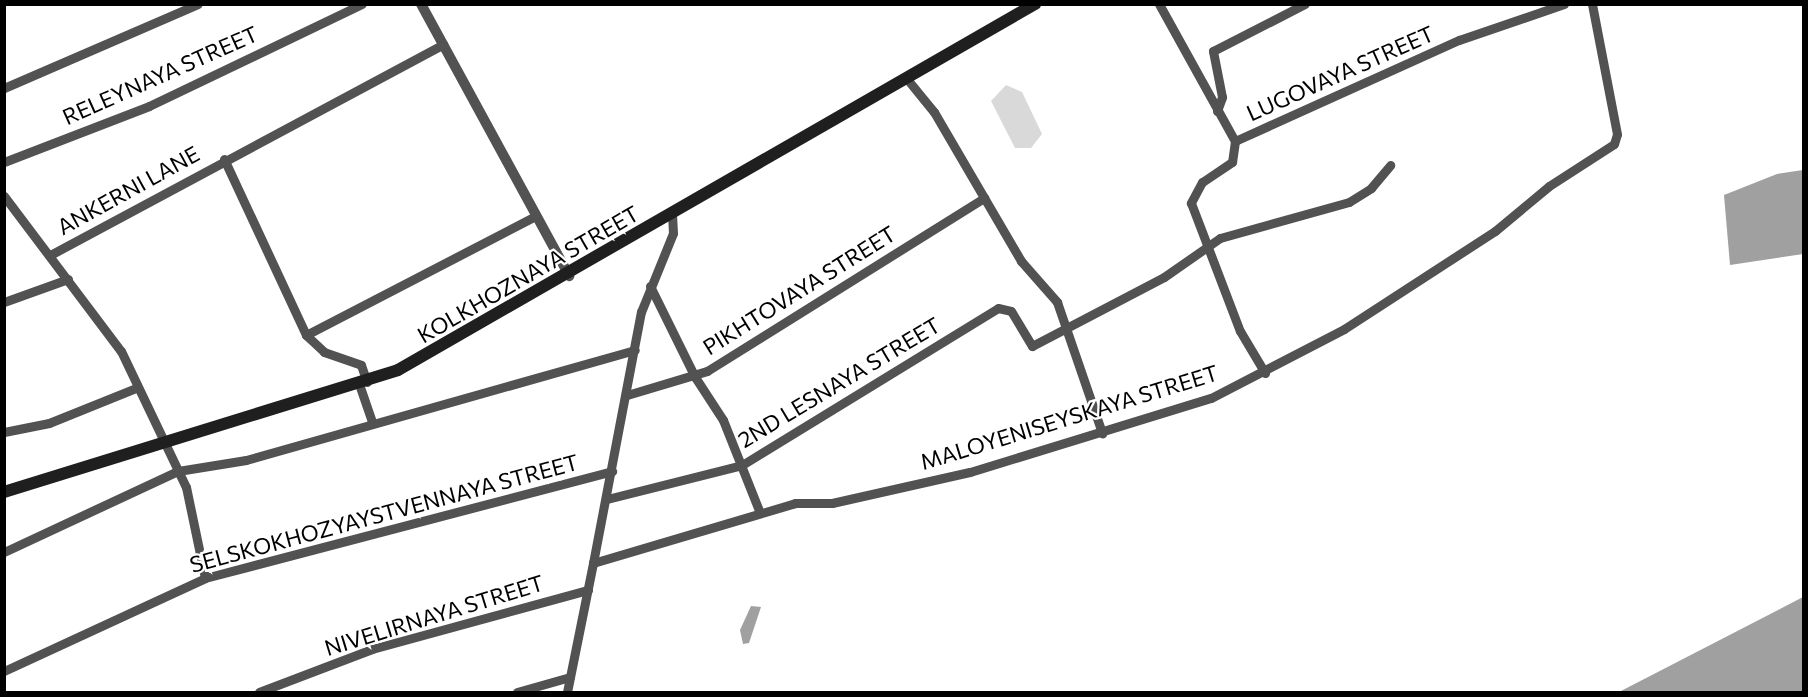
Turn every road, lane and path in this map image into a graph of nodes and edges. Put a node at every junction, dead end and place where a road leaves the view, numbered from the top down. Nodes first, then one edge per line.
1 (198, 4) edge
2 (362, 4) edge
3 (421, 4) edge
4 (1035, 4) edge
5 (1159, 4) edge
6 (1305, 4) edge
7 (1564, 4) edge
8 (1592, 4) edge
9 (442, 44) junction
10 (907, 79) junction
11 (4, 88) edge
12 (1217, 111) junction
13 (1235, 141) junction
14 (224, 159) junction
15 (4, 162) edge
16 (1390, 165) dead end
17 (4, 196) edge
18 (984, 198) junction
19 (672, 215) junction
20 (536, 216) junction
21 (1206, 247) junction
22 (52, 254) junction
23 (569, 276) junction
24 (68, 279) junction
25 (650, 286) junction
26 (4, 302) edge
27 (1064, 331) junction
28 (306, 335) junction
29 (635, 350) junction
30 (1265, 373) junction
31 (695, 377) junction
32 (363, 383) junction
33 (136, 388) junction
34 (627, 395) junction
35 (372, 421) junction
36 (4, 432) edge
37 (1102, 433) junction
38 (164, 445) junction
39 (742, 465) junction
40 (178, 471) junction
41 (612, 471) junction
42 (4, 492) edge
43 (607, 499) junction
44 (760, 513) junction
45 (4, 552) edge
46 (593, 563) junction
47 (205, 578) junction
48 (588, 590) junction
49 (4, 671) edge
50 (570, 677) junction
51 (259, 693) edge
52 (517, 693) edge
53 (567, 693) edge

1 - 11 street
2 - 15 street, RELEYNAYA STREET
3 - 9 street
4 - 10 main road, KOLKHOZNAYA STREET
5 - 12 street
6 - 12 street
7 - 13 street, LUGOVAYA STREET
8 - 30 street, MALOYENISEYSKAYA STREET
9 - 14 street, ANKERNI LANE
9 - 20 street
10 - 18 street
10 - 19 main road, KOLKHOZNAYA STREET
12 - 13 street
13 - 21 street
14 - 22 street, ANKERNI LANE
14 - 28 street
16 - 21 street
17 - 22 street
18 - 27 street
18 - 31 street, PIKHTOVAYA STREET
19 - 23 main road, KOLKHOZNAYA STREET
19 - 25 street
20 - 23 street
20 - 28 street
21 - 27 street
21 - 30 street
22 - 24 street
23 - 32 main road, KOLKHOZNAYA STREET
24 - 26 street
24 - 33 street
25 - 29 street
25 - 31 street
27 - 37 street
27 - 39 street, 2ND LESNAYA STREET
28 - 32 street
29 - 34 street
29 - 35 street
30 - 37 street, MALOYENISEYSKAYA STREET
31 - 34 street, PIKHTOVAYA STREET
31 - 39 street
32 - 35 street
32 - 38 main road, KOLKHOZNAYA STREET
33 - 36 street
33 - 38 street
34 - 41 street
35 - 40 street
37 - 44 street, MALOYENISEYSKAYA STREET
38 - 40 street
38 - 42 main road, KOLKHOZNAYA STREET
39 - 43 street, 2ND LESNAYA STREET
39 - 44 street
40 - 45 street
40 - 47 street
41 - 43 street
41 - 47 street, SELSKOKHOZYAYSTVENNAYA STREET
43 - 46 street
44 - 46 street, MALOYENISEYSKAYA STREET
46 - 48 street
47 - 49 street, SELSKOKHOZYAYSTVENNAYA STREET
48 - 50 street
48 - 51 street, NIVELIRNAYA STREET
50 - 52 street
50 - 53 street

